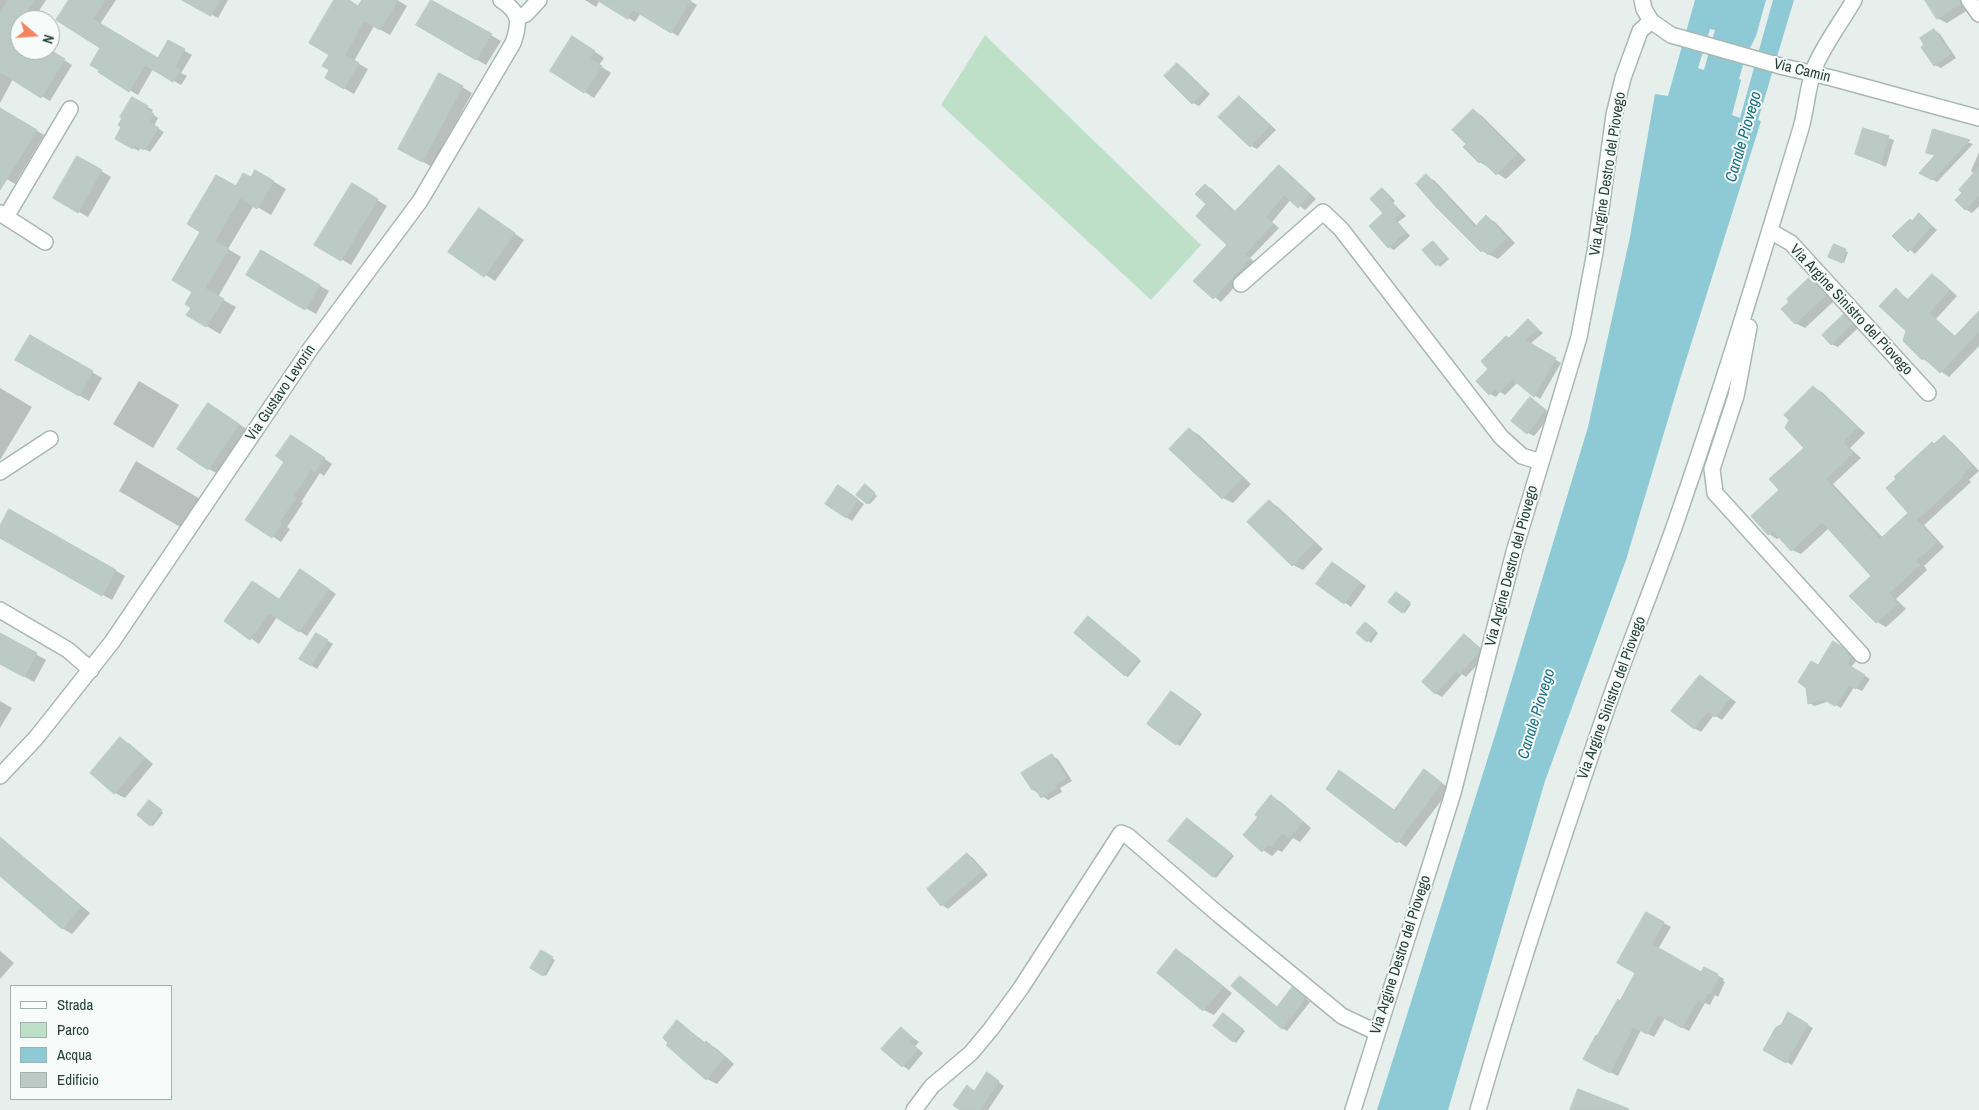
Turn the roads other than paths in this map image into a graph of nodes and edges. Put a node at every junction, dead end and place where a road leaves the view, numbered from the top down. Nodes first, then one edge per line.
1 (501, 0) edge
2 (539, 0) edge
3 (1642, 0) edge
4 (1854, 0) edge
5 (1969, 0) edge
6 (1979, 14) edge
7 (518, 17) junction
8 (1651, 21) junction
9 (1813, 73) junction
10 (70, 109) dead end
11 (1979, 118) edge
12 (3, 215) edge
13 (1770, 231) junction
14 (45, 242) dead end
15 (1241, 284) dead end
16 (1752, 288) junction
17 (1928, 393) dead end
18 (50, 439) dead end
19 (1541, 462) junction
20 (0, 472) edge
21 (0, 610) edge
22 (1862, 655) dead end
23 (91, 670) junction
24 (0, 776) edge
25 (1376, 1032) junction
26 (914, 1110) edge
27 (1353, 1110) edge
28 (1478, 1110) edge

1 - 7 street
2 - 7 street
3 - 8 street
4 - 9 street, Via Argine Sinistro del Piovego
5 - 6 street
7 - 23 street, Via Gustavo Levorin
8 - 9 street, Via Camin
8 - 19 street, Via Argine Destro del Piovego
9 - 11 street, Via Camin
9 - 13 street, Via Argine Sinistro del Piovego
10 - 12 street
12 - 14 street
13 - 16 street, Via Argine Sinistro del Piovego
13 - 17 street, Via Argine Sinistro del Piovego
15 - 19 street
16 - 22 street, Via Argine Sinistro del Piovego
16 - 28 street, Via Argine Sinistro del Piovego
18 - 20 street
19 - 25 street, Via Argine Destro del Piovego
21 - 23 street
23 - 24 street, Via Gustavo Levorin
25 - 26 street
25 - 27 street, Via Argine Destro del Piovego

